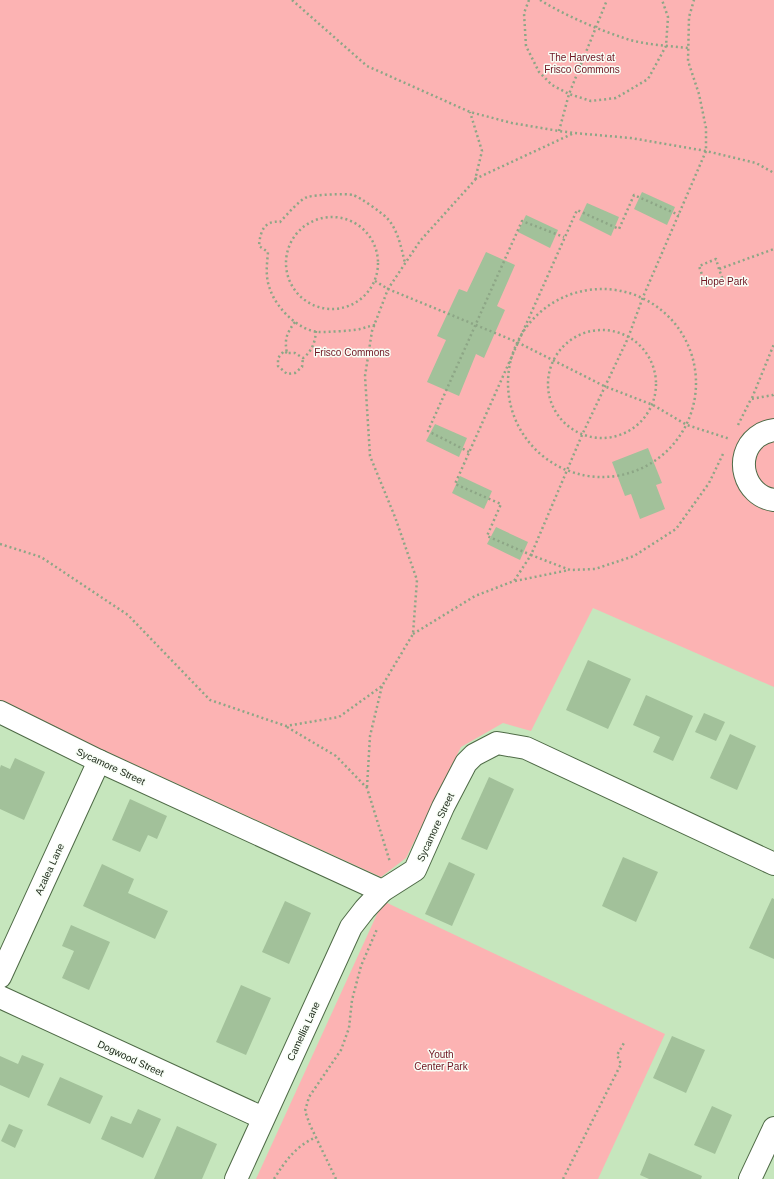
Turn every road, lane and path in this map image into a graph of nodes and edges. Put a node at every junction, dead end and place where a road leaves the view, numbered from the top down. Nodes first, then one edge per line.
1 (292, 0) edge
2 (529, 0) edge
3 (540, 0) edge
4 (607, 0) edge
5 (662, 0) edge
6 (694, 0) edge
7 (596, 27) junction
8 (666, 46) junction
9 (689, 48) junction
10 (569, 94) junction
11 (470, 112) junction
12 (559, 131) junction
13 (574, 133) junction
14 (706, 151) junction
15 (774, 173) edge
16 (475, 180) junction
17 (678, 215) junction
18 (564, 237) junction
19 (774, 249) edge
20 (405, 263) junction
21 (719, 269) junction
22 (375, 281) junction
23 (388, 289) junction
24 (643, 297) junction
25 (295, 322) junction
26 (374, 325) junction
27 (475, 326) junction
28 (316, 331) junction
29 (628, 338) junction
30 (517, 342) junction
31 (774, 344) edge
32 (287, 353) junction
33 (302, 358) junction
34 (552, 360) junction
35 (604, 386) junction
36 (774, 394) edge
37 (752, 399) junction
38 (653, 405) junction
39 (687, 425) junction
40 (738, 426) dead end
41 (774, 430) edge
42 (734, 433) dead end
43 (582, 435) junction
44 (469, 452) junction
45 (724, 452) dead end
46 (566, 472) junction
47 (774, 500) edge
48 (0, 544) edge
49 (531, 555) junction
50 (570, 570) junction
51 (514, 581) junction
52 (413, 634) junction
53 (382, 686) junction
54 (0, 712) edge
55 (99, 761) junction
56 (367, 788) dead end
57 (774, 864) edge
58 (382, 891) junction
59 (0, 977) edge
60 (0, 997) edge
61 (624, 1043) dead end
62 (263, 1118) junction
63 (774, 1128) edge
64 (316, 1137) dead end
65 (236, 1179) edge
66 (274, 1179) edge
67 (563, 1179) edge
68 (750, 1179) edge

1 - 11 path
2 - 10 path
3 - 7 path
4 - 7 path
5 - 8 path
6 - 9 path
7 - 8 path
7 - 10 path
8 - 9 path
8 - 10 path
9 - 14 path
10 - 12 path
11 - 12 path
11 - 16 path
12 - 13 path
13 - 14 path
13 - 16 path
14 - 15 path
14 - 17 path
16 - 20 path
17 - 18 path
17 - 24 path
18 - 27 path
18 - 30 path
19 - 21 path
20 - 23 path
20 - 25 path
21 - 21 path
22 - 22 path
22 - 23 path
23 - 26 path
23 - 27 path
24 - 29 path
24 - 30 path
24 - 39 path
25 - 28 path
25 - 32 path
26 - 28 path
26 - 52 path
27 - 30 path
27 - 44 path
28 - 33 path
29 - 34 path
29 - 35 path
29 - 38 path
30 - 34 path
30 - 44 path
30 - 46 path
31 - 37 path
32 - 33 path
32 - 33 path
34 - 35 path
34 - 43 path
35 - 38 path
35 - 43 path
36 - 37 path
37 - 40 path
38 - 39 path
38 - 43 path
39 - 42 path
39 - 46 path
41 - 47 street
43 - 46 path
44 - 49 path
45 - 50 path
46 - 49 path
48 - 53 path
49 - 50 path
49 - 51 path
50 - 51 path
51 - 52 path
52 - 53 path
53 - 56 path
54 - 55 street, Sycamore Street
55 - 58 street, Sycamore Street
55 - 59 street, Azalea Lane
57 - 58 street, Sycamore Street
58 - 62 street, Camellia Lane
60 - 62 street, Dogwood Street
61 - 67 path
62 - 65 street, Camellia Lane
63 - 68 street
64 - 66 path

